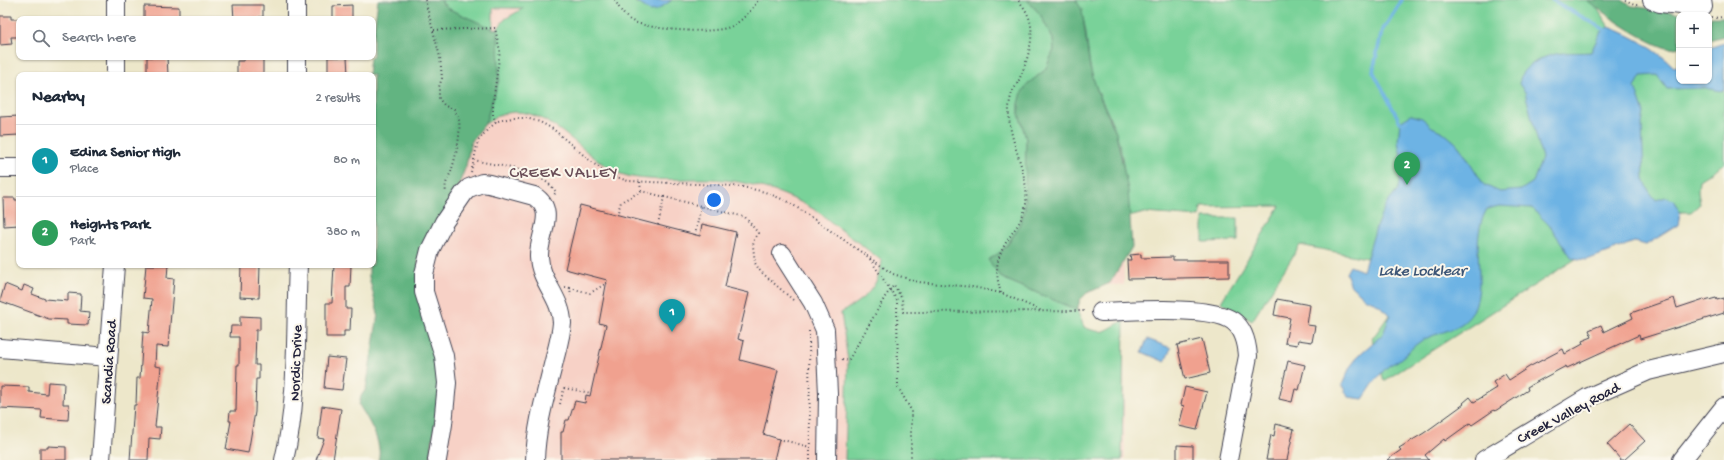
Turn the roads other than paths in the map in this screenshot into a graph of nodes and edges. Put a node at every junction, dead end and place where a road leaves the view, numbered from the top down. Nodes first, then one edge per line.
1 (116, 0) edge
2 (296, 0) edge
3 (1652, 0) edge
4 (1702, 0) edge
5 (116, 16) edge
6 (296, 16) edge
7 (116, 60) edge
8 (297, 60) edge
9 (116, 72) edge
10 (297, 72) edge
11 (0, 168) edge
12 (16, 168) edge
13 (782, 254) dead end
14 (115, 268) edge
15 (298, 268) edge
16 (1101, 312) road end
17 (0, 348) edge
18 (1724, 353) edge
19 (108, 357) junction
20 (1724, 407) edge
21 (101, 460) edge
22 (284, 460) edge
23 (437, 460) edge
24 (535, 460) edge
25 (827, 460) edge
26 (1228, 460) edge
27 (1484, 460) edge
28 (1682, 460) edge

1 - 5 street
2 - 6 street
3 - 4 street
7 - 9 street
8 - 10 street
11 - 12 street
13 - 25 street
14 - 19 street, Scandia Road
15 - 22 street, Nordic Drive
16 - 26 street
17 - 19 street
18 - 27 street, Creek Valley Road
19 - 21 street, Scandia Road
20 - 28 street
23 - 24 street

